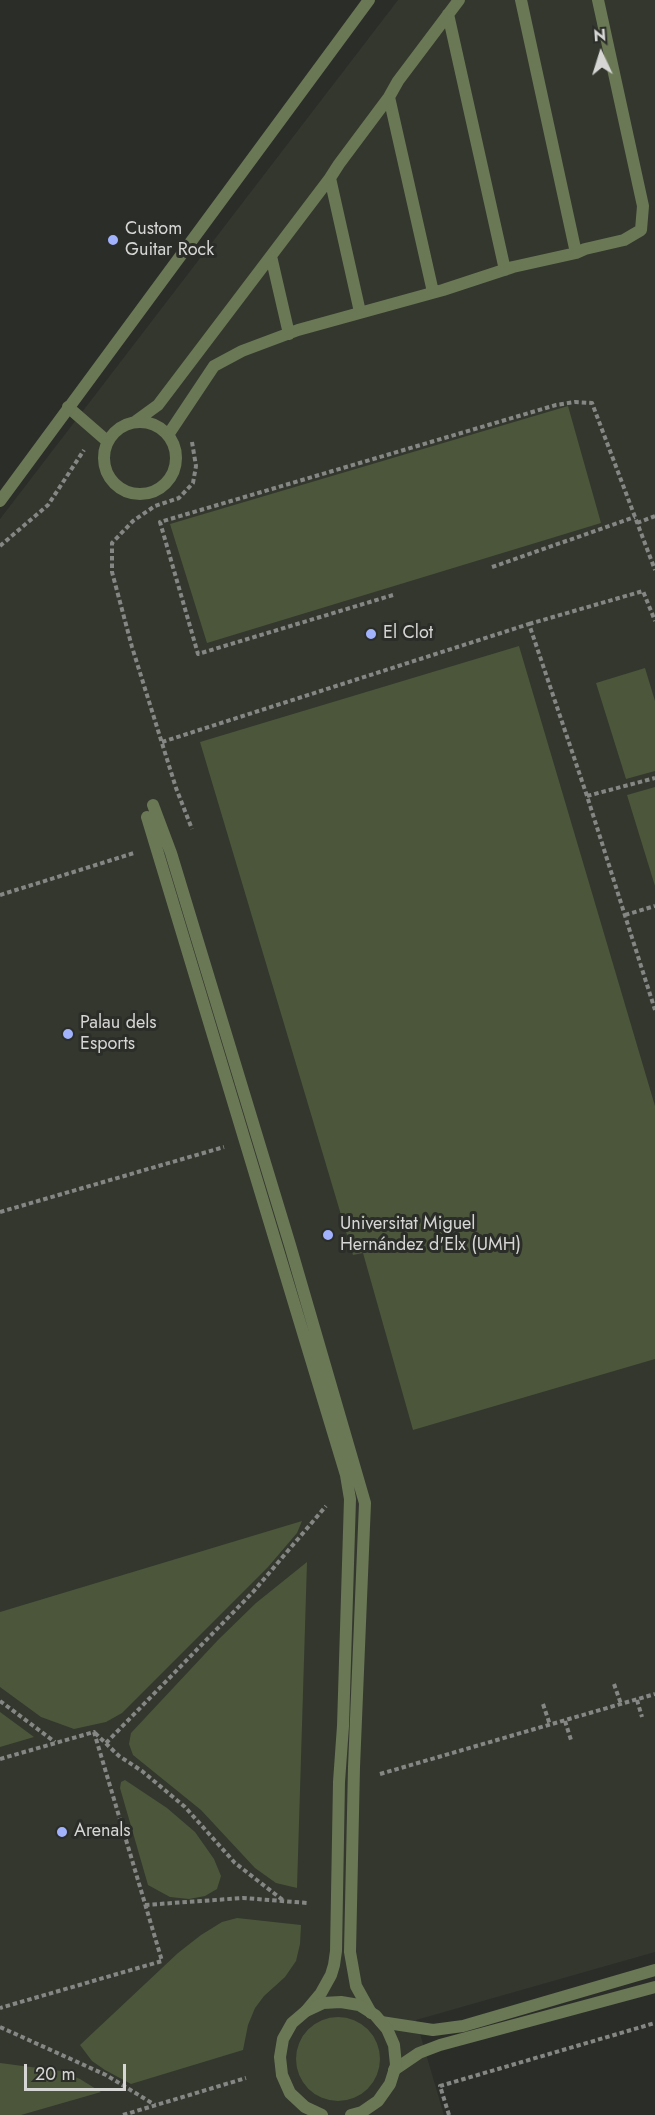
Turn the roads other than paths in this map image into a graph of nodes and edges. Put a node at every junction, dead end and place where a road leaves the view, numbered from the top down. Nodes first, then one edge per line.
1 (369, 0) edge
2 (459, 0) edge
3 (521, 0) edge
4 (598, 0) edge
5 (448, 14) junction
6 (389, 97) junction
7 (330, 178) junction
8 (576, 253) junction
9 (271, 256) junction
10 (505, 270) junction
11 (433, 292) junction
12 (360, 312) junction
13 (289, 334) junction
14 (68, 407) junction
15 (136, 422) junction
16 (168, 435) junction
17 (107, 441) junction
18 (0, 501) edge
19 (153, 805) dead end
20 (147, 817) dead end
21 (655, 1970) edge
22 (655, 1987) edge
23 (306, 2011) junction
24 (370, 2013) junction
25 (381, 2022) junction
26 (394, 2070) junction
27 (378, 2100) junction
28 (322, 2115) edge
29 (351, 2115) edge
30 (376, 2115) edge

1 - 14 street
2 - 5 street
3 - 8 street
4 - 8 street
5 - 6 street
5 - 10 street
6 - 7 street
6 - 11 street
7 - 9 street
7 - 12 street
8 - 10 street
9 - 13 street
9 - 15 street
10 - 11 street
11 - 12 street
12 - 13 street
13 - 16 street
14 - 17 street
14 - 18 street
15 - 16 street
15 - 17 street
16 - 17 street
19 - 24 street
20 - 23 street
21 - 25 street
22 - 26 street
23 - 24 street
23 - 28 street
24 - 25 street
25 - 26 street
26 - 27 street
27 - 29 street
27 - 30 street

